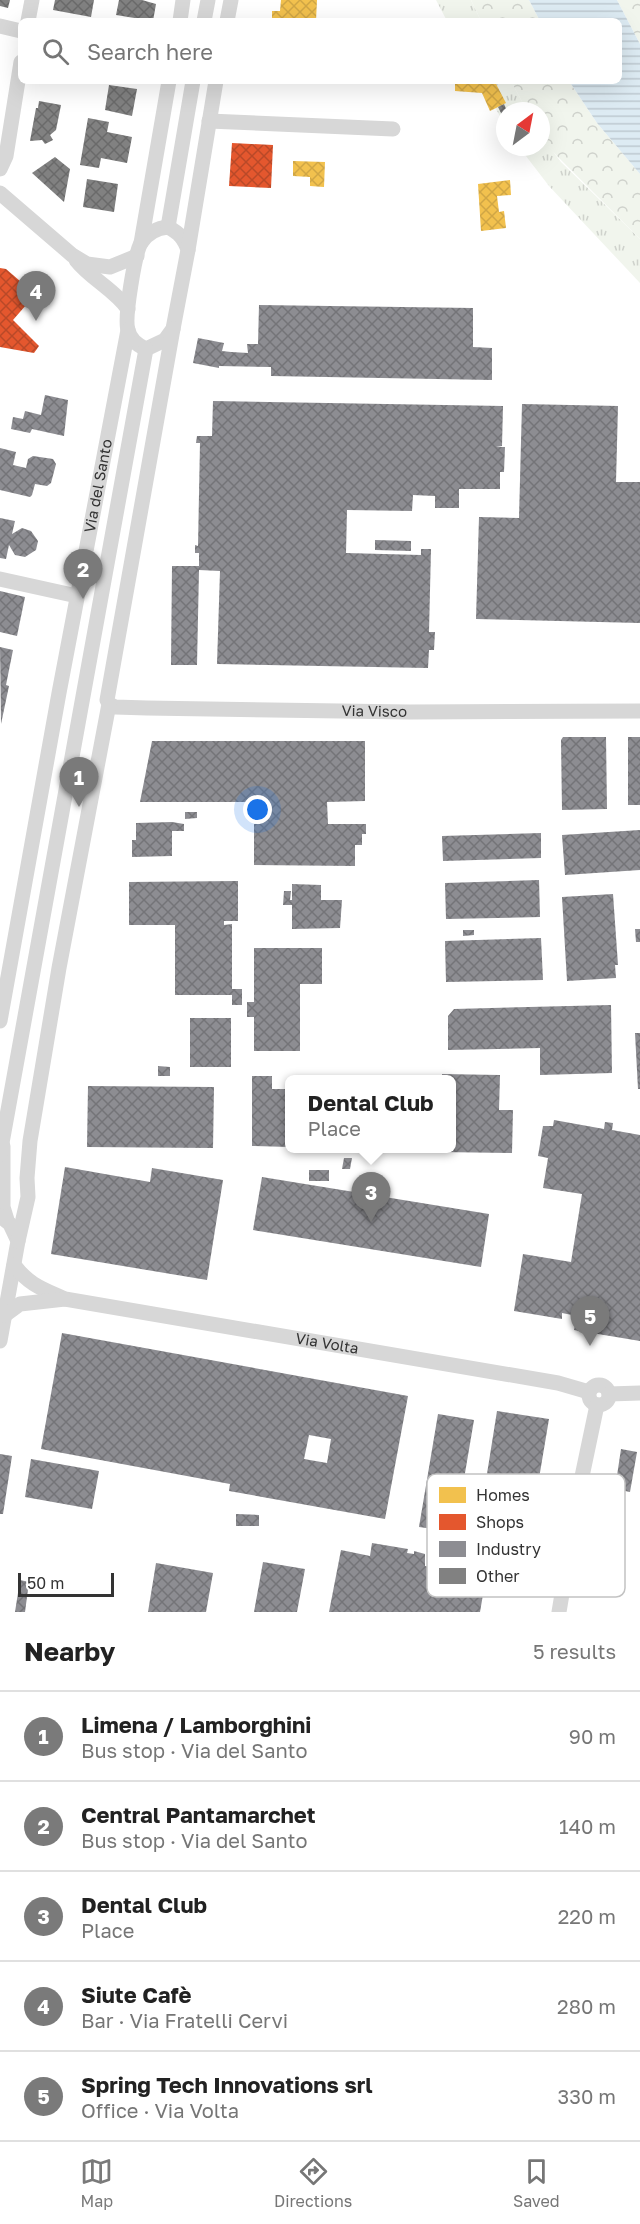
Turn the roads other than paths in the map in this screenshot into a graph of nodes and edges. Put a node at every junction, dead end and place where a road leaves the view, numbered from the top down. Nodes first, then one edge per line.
1 (32, 0) edge
2 (183, 0) edge
3 (208, 0) edge
4 (231, 0) edge
5 (29, 18) edge
6 (180, 18) edge
7 (205, 18) edge
8 (228, 18) edge
9 (0, 27) edge
10 (18, 30) edge
11 (18, 81) edge
12 (168, 84) edge
13 (192, 84) edge
14 (215, 84) edge
15 (209, 122) junction
16 (393, 129) dead end
17 (0, 169) edge
18 (0, 193) edge
19 (168, 227) junction
20 (139, 249) junction
21 (188, 250) junction
22 (72, 255) junction
23 (128, 309) junction
24 (172, 329) junction
25 (128, 330) junction
26 (146, 349) junction
27 (106, 438) junction
28 (129, 442) junction
29 (0, 579) edge
30 (77, 596) junction
31 (109, 704) junction
32 (640, 711) edge
33 (49, 747) junction
34 (73, 752) junction
35 (0, 1021) edge
36 (1, 1150) edge
37 (3, 1218) edge
38 (18, 1241) junction
39 (14, 1265) junction
40 (65, 1299) junction
41 (5, 1315) junction
42 (0, 1342) edge
43 (640, 1394) edge
44 (593, 1398) junction
45 (582, 1474) edge
46 (562, 1597) edge
47 (559, 1612) edge

1 - 5 street
2 - 6 street
3 - 7 street
4 - 8 street
9 - 10 street
11 - 17 street
12 - 20 street, Via del Santo
13 - 19 street
14 - 15 street
15 - 16 street
15 - 21 street
18 - 22 street
19 - 20 street
19 - 21 street
20 - 22 street
20 - 23 street, Via del Santo
21 - 24 street
22 - 23 street
23 - 25 street, Via del Santo
24 - 26 street
24 - 31 street
25 - 26 street
25 - 27 street, Via del Santo
26 - 28 street
27 - 28 street
27 - 30 street, Via del Santo
28 - 34 street
29 - 30 street
30 - 33 street, Via del Santo
31 - 32 street, Via Visco
31 - 38 street
33 - 34 street
33 - 35 street, Via del Santo
34 - 36 street
36 - 37 street
37 - 38 street
38 - 39 street
39 - 40 street
39 - 41 street
40 - 41 street
40 - 44 street, Via Volta
41 - 42 street
43 - 44 street, Via Volta
44 - 45 street
46 - 47 street

